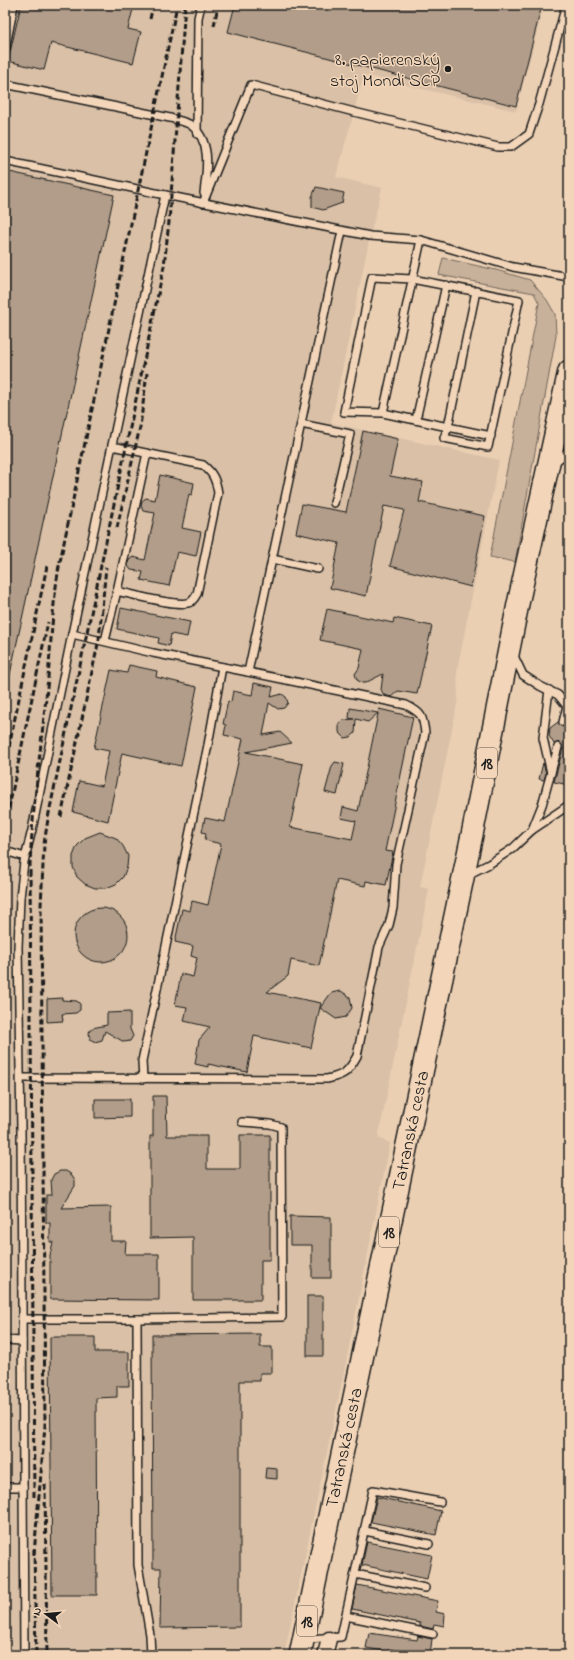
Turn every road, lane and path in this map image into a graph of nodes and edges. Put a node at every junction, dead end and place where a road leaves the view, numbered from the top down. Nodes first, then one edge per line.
1 (14, 5) edge
2 (201, 5) edge
3 (566, 5) edge
4 (5, 50) edge
5 (5, 84) edge
6 (197, 134) junction
7 (5, 161) edge
8 (165, 196) junction
9 (203, 203) junction
10 (342, 231) junction
11 (421, 240) junction
12 (569, 276) edge
13 (412, 278) junction
14 (446, 285) junction
15 (476, 291) junction
16 (569, 371) edge
17 (384, 413) junction
18 (416, 420) junction
19 (301, 424) junction
20 (448, 427) junction
21 (491, 436) junction
22 (112, 446) junction
23 (569, 450) edge
24 (146, 453) junction
25 (548, 468) junction
26 (334, 503) dead end
27 (272, 559) junction
28 (318, 569) dead end
29 (117, 591) junction
30 (72, 634) junction
31 (105, 641) junction
32 (509, 648) junction
33 (222, 667) junction
34 (248, 672) junction
35 (549, 690) junction
36 (558, 695) junction
37 (569, 696) edge
38 (563, 722) dead end
39 (558, 747) dead end
40 (551, 776) junction
41 (569, 805) edge
42 (532, 830) junction
43 (5, 851) edge
44 (25, 857) junction
45 (463, 877) junction
46 (21, 1078) junction
47 (143, 1079) junction
48 (242, 1122) dead end
49 (136, 1318) junction
50 (22, 1319) junction
51 (5, 1340) edge
52 (22, 1340) junction
53 (5, 1487) edge
54 (23, 1487) junction
55 (440, 1502) dead end
56 (365, 1531) junction
57 (429, 1544) dead end
58 (355, 1574) junction
59 (425, 1588) dead end
60 (346, 1616) junction
61 (432, 1634) dead end
62 (329, 1639) junction
63 (301, 1647) edge
64 (24, 1655) edge
65 (151, 1655) edge
66 (325, 1655) edge

1 - 4 lane
2 - 6 lane
3 - 9 lane
5 - 6 lane
6 - 9 lane
7 - 8 lane
8 - 9 lane
8 - 22 lane
9 - 10 lane
10 - 11 lane
10 - 19 lane
11 - 12 lane
11 - 13 lane
13 - 14 lane
13 - 17 lane
13 - 17 lane
14 - 15 lane
14 - 18 lane
15 - 20 lane
15 - 21 lane
16 - 25 main road, 18
17 - 18 lane
18 - 20 lane
19 - 26 lane
19 - 27 lane
20 - 21 lane
20 - 21 lane
22 - 24 lane
22 - 30 lane
23 - 25 lane
24 - 29 lane
24 - 29 lane
25 - 32 main road, Tatranská cesta / 18
27 - 28 lane
27 - 34 lane
29 - 31 lane
30 - 31 lane
30 - 44 lane
31 - 33 lane
32 - 35 lane
32 - 45 main road, Tatranská cesta / 18
33 - 34 lane
33 - 47 lane
34 - 47 lane
35 - 36 lane
35 - 40 lane
36 - 37 lane
36 - 38 lane
39 - 40 lane
40 - 42 lane
41 - 42 lane
42 - 45 lane
43 - 44 lane
44 - 46 lane
45 - 63 main road, Tatranská cesta / 18
46 - 47 lane
46 - 50 lane
48 - 49 lane
49 - 50 lane
49 - 65 lane
50 - 52 lane
51 - 52 lane
52 - 54 lane
53 - 54 lane
54 - 64 lane
55 - 56 lane
56 - 57 lane
56 - 58 lane
58 - 59 lane
58 - 60 lane
60 - 61 lane
60 - 62 lane
62 - 63 lane
62 - 66 street

